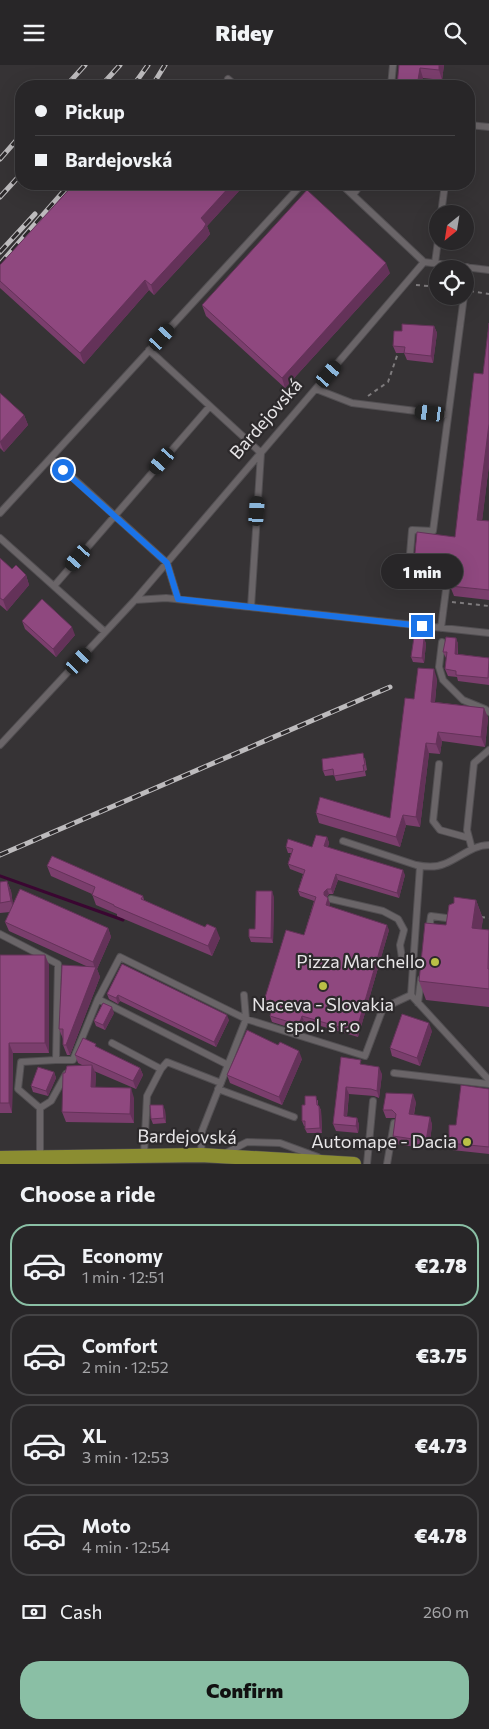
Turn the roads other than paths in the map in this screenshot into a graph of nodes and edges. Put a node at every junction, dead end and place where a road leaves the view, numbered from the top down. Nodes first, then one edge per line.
1 (393, 65) edge
2 (392, 80) edge
3 (475, 126) edge
4 (489, 127) edge
5 (297, 190) edge
6 (348, 190) edge
7 (357, 190) edge
8 (444, 190) edge
9 (353, 195) junction
10 (442, 205) edge
11 (424, 262) junction
12 (429, 262) edge
13 (474, 268) edge
14 (489, 270) edge
15 (463, 305) edge
16 (149, 351) junction
17 (316, 389) junction
18 (210, 406) junction
19 (448, 415) junction
20 (261, 453) junction
21 (50, 458) junction
22 (0, 513) edge
23 (115, 516) junction
24 (0, 537) edge
25 (167, 563) junction
26 (54, 586) junction
27 (178, 599) junction
28 (135, 600) junction
29 (251, 607) junction
30 (441, 628) junction
31 (105, 632) junction
32 (489, 633) edge
33 (442, 641) dead end
34 (489, 713) edge
35 (0, 745) edge
36 (489, 750) edge
37 (439, 764) dead end
38 (469, 838) junction
39 (343, 841) dead end
40 (489, 845) edge
41 (472, 849) junction
42 (420, 866) junction
43 (331, 899) dead end
44 (457, 919) edge
45 (0, 934) edge
46 (428, 934) edge
47 (413, 965) junction
48 (422, 971) edge
49 (244, 995) dead end
50 (411, 995) junction
51 (98, 999) junction
52 (418, 1003) junction
53 (246, 1019) junction
54 (112, 1043) dead end
55 (56, 1060) junction
56 (73, 1061) junction
57 (228, 1065) junction
58 (161, 1069) junction
59 (394, 1073) dead end
60 (489, 1080) edge
61 (489, 1084) edge
62 (219, 1086) junction
63 (373, 1101) dead end
64 (40, 1108) junction
65 (294, 1117) dead end
66 (394, 1123) edge
67 (144, 1154) junction
68 (201, 1155) junction
69 (40, 1156) junction
70 (0, 1157) edge
71 (171, 1159) edge
72 (20, 1160) edge
73 (57, 1160) edge
74 (334, 1163) edge
75 (354, 1164) edge
76 (367, 1164) edge
77 (387, 1164) edge

1 - 2 lane
3 - 4 lane
5 - 16 lane
6 - 9 lane
7 - 9 lane
8 - 10 lane
9 - 11 lane
11 - 12 lane
11 - 17 lane, Bardejovská
13 - 14 lane
15 - 19 lane
16 - 18 lane
16 - 21 lane
17 - 19 lane
17 - 20 lane, Bardejovská
18 - 20 lane
18 - 23 lane
19 - 30 lane
20 - 25 lane, Bardejovská
20 - 29 lane
21 - 22 lane
21 - 23 lane
23 - 25 lane
23 - 26 lane
24 - 26 lane
25 - 27 lane
25 - 28 lane, Bardejovská
26 - 31 lane
27 - 28 lane
27 - 29 lane
28 - 31 lane, Bardejovská
29 - 30 lane
30 - 32 lane
31 - 35 lane, Bardejovská
33 - 34 lane
36 - 38 lane
37 - 38 lane
38 - 41 lane
39 - 42 lane
40 - 41 lane
41 - 42 lane
42 - 47 lane
43 - 47 lane
44 - 46 lane
45 - 55 lane
47 - 50 lane
48 - 52 lane
49 - 53 lane
50 - 52 lane
50 - 53 lane
51 - 53 lane
51 - 56 lane
51 - 57 lane
52 - 60 lane
53 - 57 lane
54 - 58 lane
55 - 56 lane
55 - 64 lane
56 - 64 lane
57 - 62 lane
58 - 62 lane
58 - 67 lane
59 - 61 lane
62 - 65 lane
62 - 68 lane
63 - 76 lane
64 - 69 lane
66 - 77 lane
67 - 71 main road, Bardejovská
67 - 73 main road, Bardejovská
68 - 71 main road, Bardejovská
68 - 74 main road, Bardejovská
69 - 72 main road, Bardejovská
69 - 73 main road, Bardejovská
70 - 72 main road, Bardejovská
74 - 75 main road, Bardejovská

